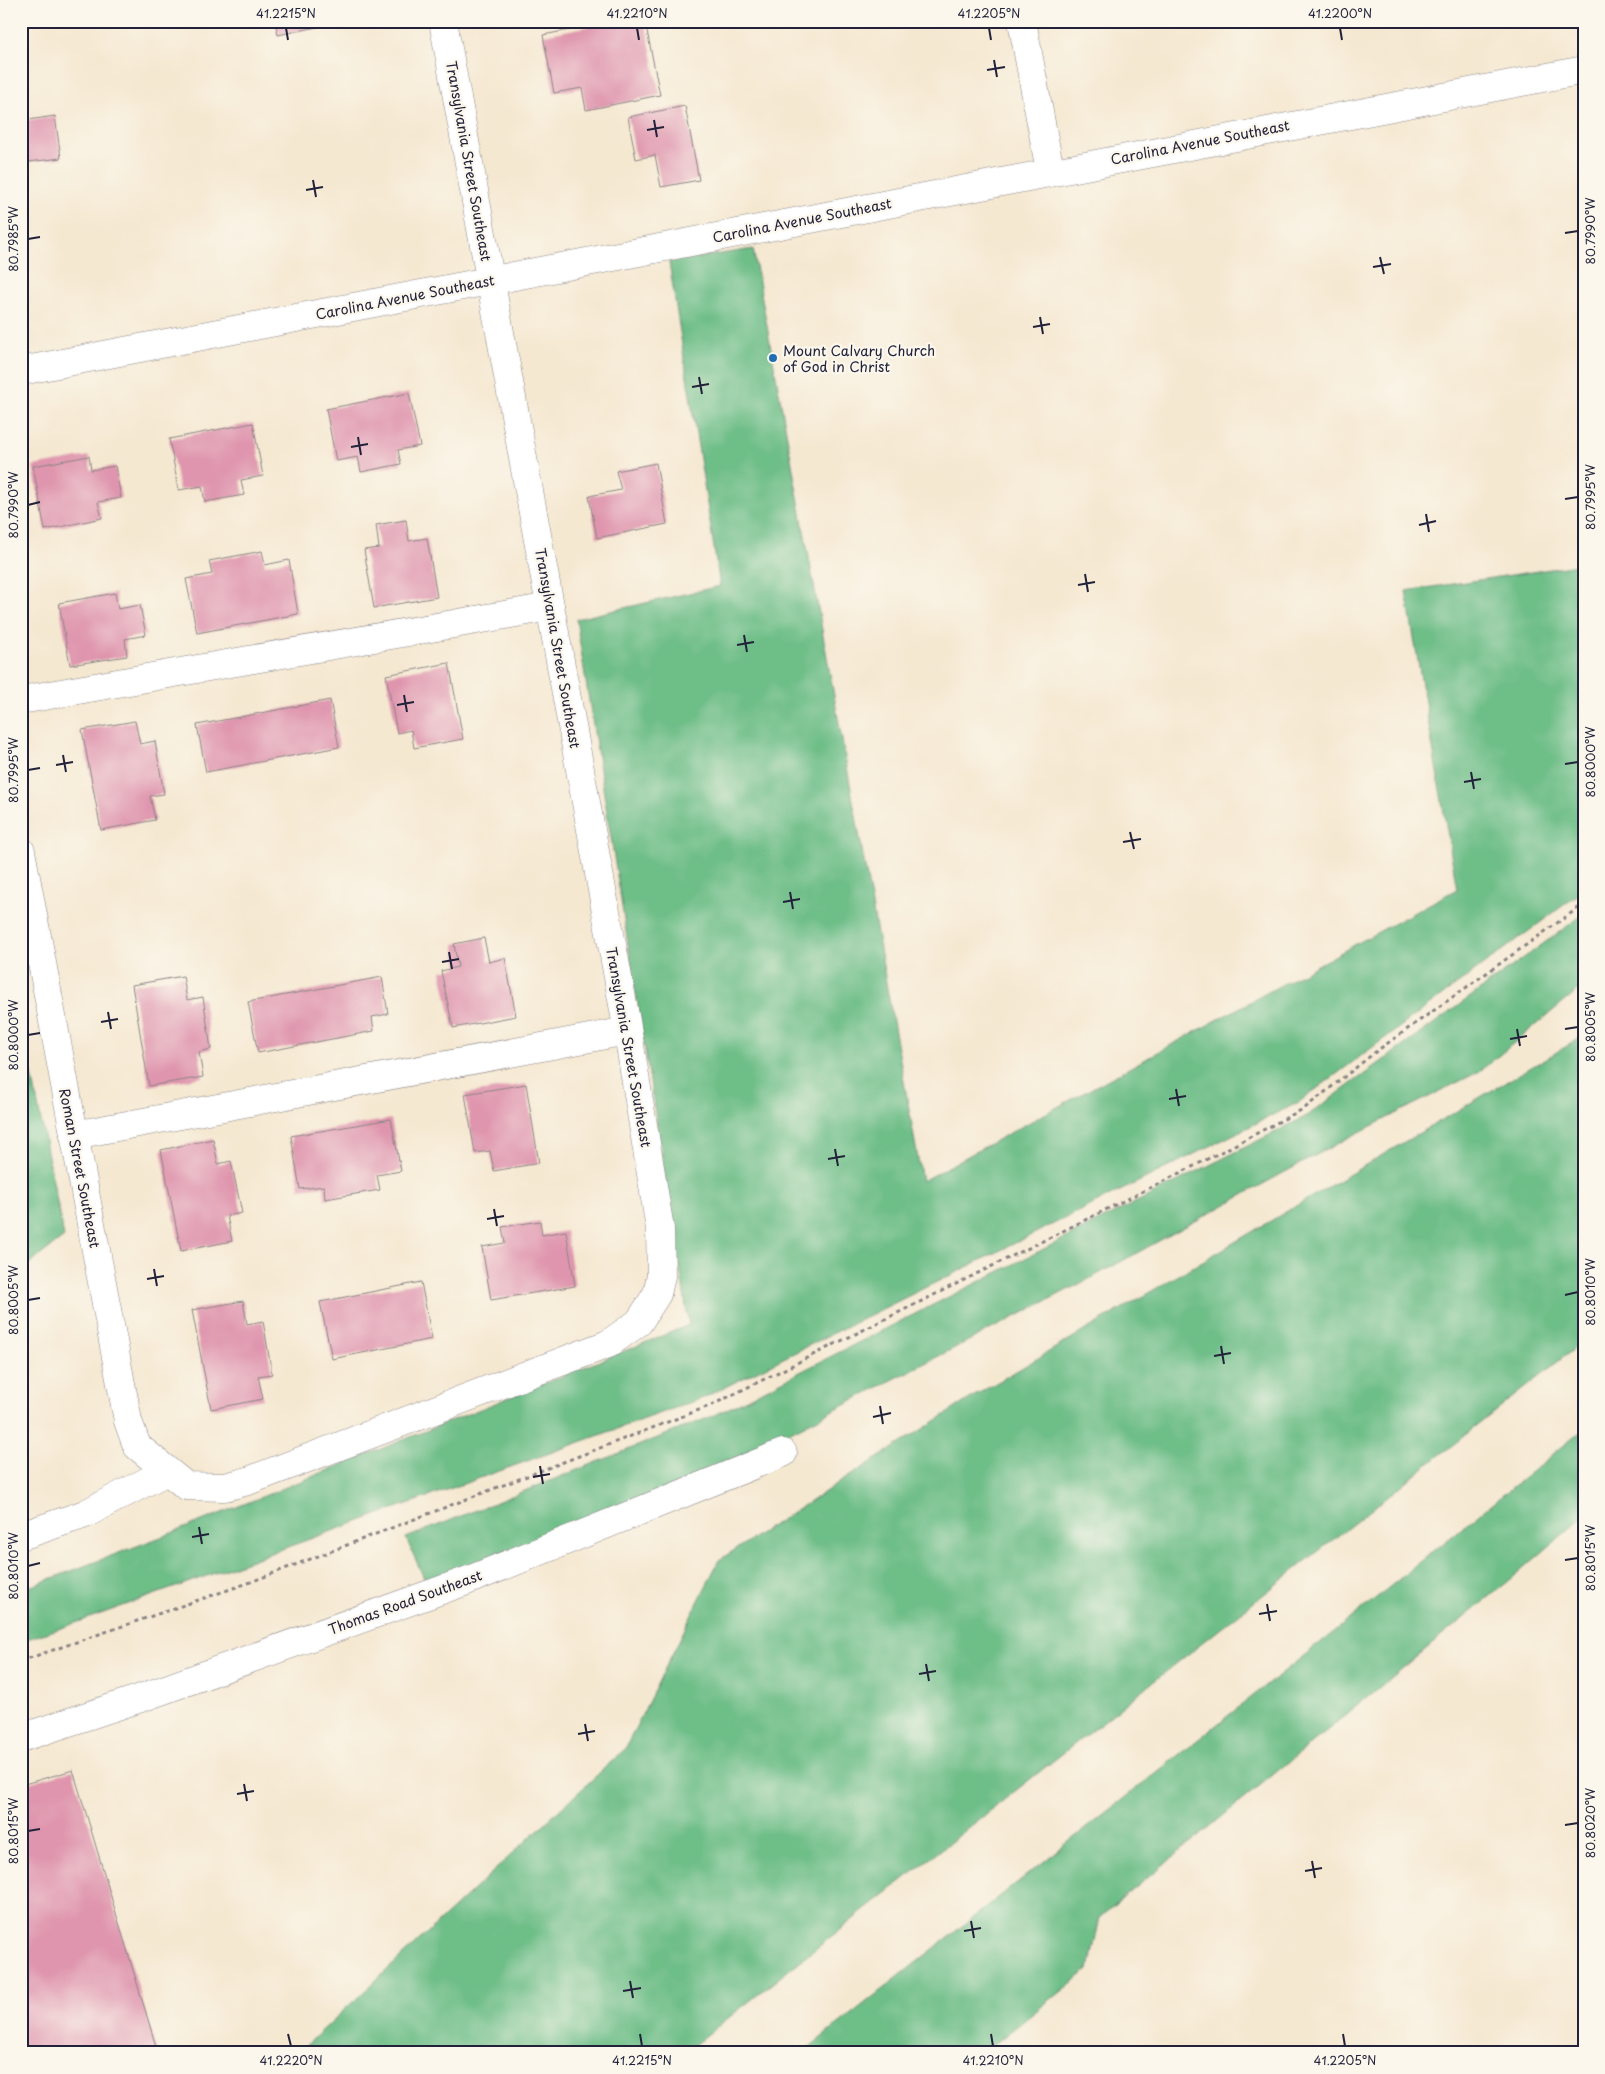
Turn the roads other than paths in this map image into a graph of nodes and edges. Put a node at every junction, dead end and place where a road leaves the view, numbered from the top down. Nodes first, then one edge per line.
1 (443, 21) edge
2 (1022, 21) edge
3 (1584, 70) edge
4 (1050, 171) junction
5 (491, 281) junction
6 (21, 371) edge
7 (550, 606) junction
8 (21, 700) edge
9 (21, 851) edge
10 (627, 1031) junction
11 (74, 1135) junction
12 (783, 1453) dead end
13 (167, 1471) junction
14 (21, 1536) edge
15 (21, 1738) edge

1 - 5 street, Transylvania Street Southeast
2 - 4 street
3 - 4 street, Carolina Avenue Southeast
4 - 5 street, Carolina Avenue Southeast
5 - 6 street, Carolina Avenue Southeast
5 - 7 street, Transylvania Street Southeast
7 - 8 street
7 - 10 street, Transylvania Street Southeast
9 - 11 street, Roman Street Southeast
10 - 11 street
10 - 13 street, Transylvania Street Southeast
11 - 13 street, Roman Street Southeast
12 - 15 street, Thomas Road Southeast
13 - 14 street

